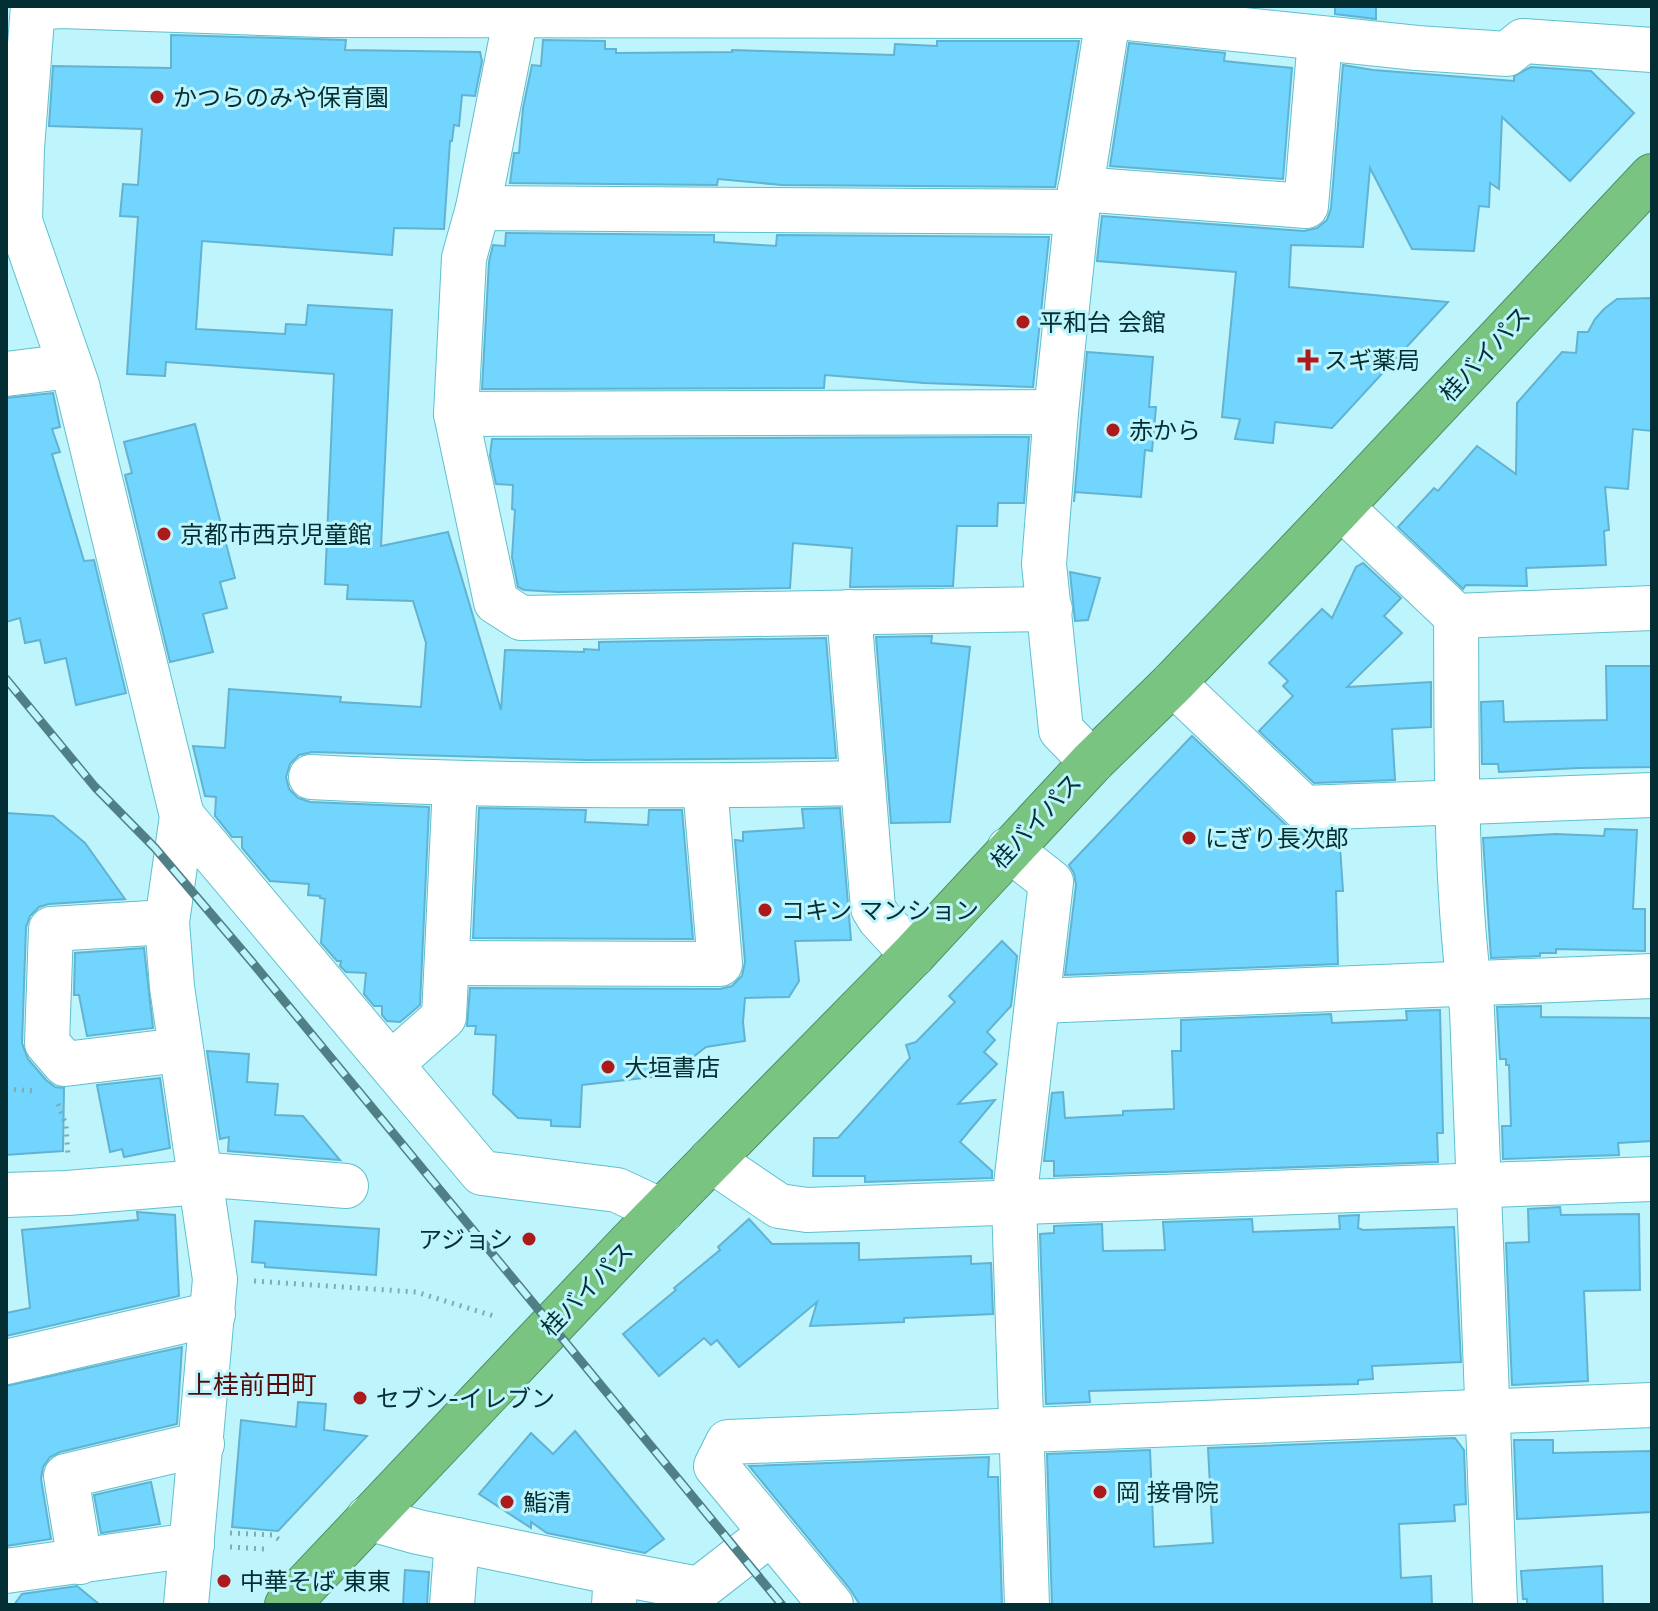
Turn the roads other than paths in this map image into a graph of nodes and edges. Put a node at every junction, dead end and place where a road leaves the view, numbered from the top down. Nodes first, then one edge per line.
1 (33, 7) edge
2 (323, 10) edge
3 (517, 11) edge
4 (1110, 11) edge
5 (1523, 23) edge
6 (1320, 39) junction
7 (1652, 50) edge
8 (1652, 176) edge
9 (1079, 200) junction
10 (478, 208) junction
11 (13, 213) edge
12 (70, 366) junction
13 (6, 374) edge
14 (1056, 412) junction
15 (456, 414) junction
16 (1341, 507) junction
17 (1652, 608) edge
18 (1050, 609) junction
19 (849, 612) junction
20 (1456, 616) junction
21 (1173, 683) junction
22 (1092, 762) junction
23 (311, 777) dead end
24 (861, 783) junction
25 (455, 785) junction
26 (705, 786) junction
27 (1652, 795) edge
28 (1457, 802) junction
29 (182, 816) junction
30 (1009, 849) junction
31 (167, 922) junction
32 (913, 955) junction
33 (447, 963) junction
34 (1652, 976) edge
35 (1469, 982) junction
36 (1039, 1001) junction
37 (180, 1050) junction
38 (391, 1064) junction
39 (711, 1160) junction
40 (199, 1178) junction
41 (1652, 1179) edge
42 (1480, 1185) junction
43 (346, 1186) dead end
44 (6, 1195) edge
45 (1014, 1202) junction
46 (662, 1211) junction
47 (214, 1296) junction
48 (6, 1362) edge
49 (1652, 1405) edge
50 (1488, 1410) junction
51 (1020, 1429) junction
52 (202, 1444) junction
53 (368, 1518) junction
54 (771, 1533) junction
55 (457, 1540) junction
56 (203, 1541) junction
57 (80, 1562) junction
58 (6, 1571) edge
59 (615, 1589) edge
60 (186, 1605) edge
61 (287, 1605) edge
62 (452, 1605) edge
63 (831, 1605) edge
64 (1027, 1605) edge
65 (1495, 1605) edge

1 - 2 street
1 - 11 street
2 - 3 street
3 - 4 street
3 - 10 street
4 - 6 street
4 - 9 street
5 - 6 street
5 - 7 street
6 - 9 street
8 - 16 highway, 桂バイパス
9 - 10 street
9 - 14 street
10 - 15 street
11 - 12 street
12 - 13 street
12 - 29 street
14 - 15 street
14 - 18 street
15 - 19 street
16 - 20 street
16 - 21 highway, 桂バイパス
17 - 20 street
18 - 19 street
18 - 22 street
19 - 24 street
20 - 28 street
21 - 22 highway, 桂バイパス
21 - 28 street
22 - 30 highway, 桂バイパス
23 - 25 street
24 - 26 street
24 - 32 street
25 - 26 street
25 - 33 street
26 - 33 street
27 - 28 street
28 - 35 street
29 - 31 street
29 - 38 street
30 - 32 highway, 桂バイパス
30 - 36 street
31 - 37 street
31 - 37 street
32 - 39 highway, 桂バイパス
33 - 38 street
34 - 35 street
35 - 36 street
35 - 42 street
36 - 45 street
37 - 40 street
38 - 46 street
39 - 45 street
39 - 46 highway, 桂バイパス
40 - 43 street
40 - 44 street
40 - 47 street
41 - 42 street
42 - 45 street
42 - 50 street
45 - 51 street
46 - 53 highway, 桂バイパス
47 - 48 street
47 - 52 street
49 - 50 street
50 - 51 street
50 - 65 street
51 - 54 street
51 - 64 street
52 - 56 street
52 - 57 street
53 - 55 street
53 - 61 highway, 桂バイパス
54 - 59 street
54 - 63 street
55 - 59 street
55 - 62 street
56 - 57 street
56 - 60 street
57 - 58 street

